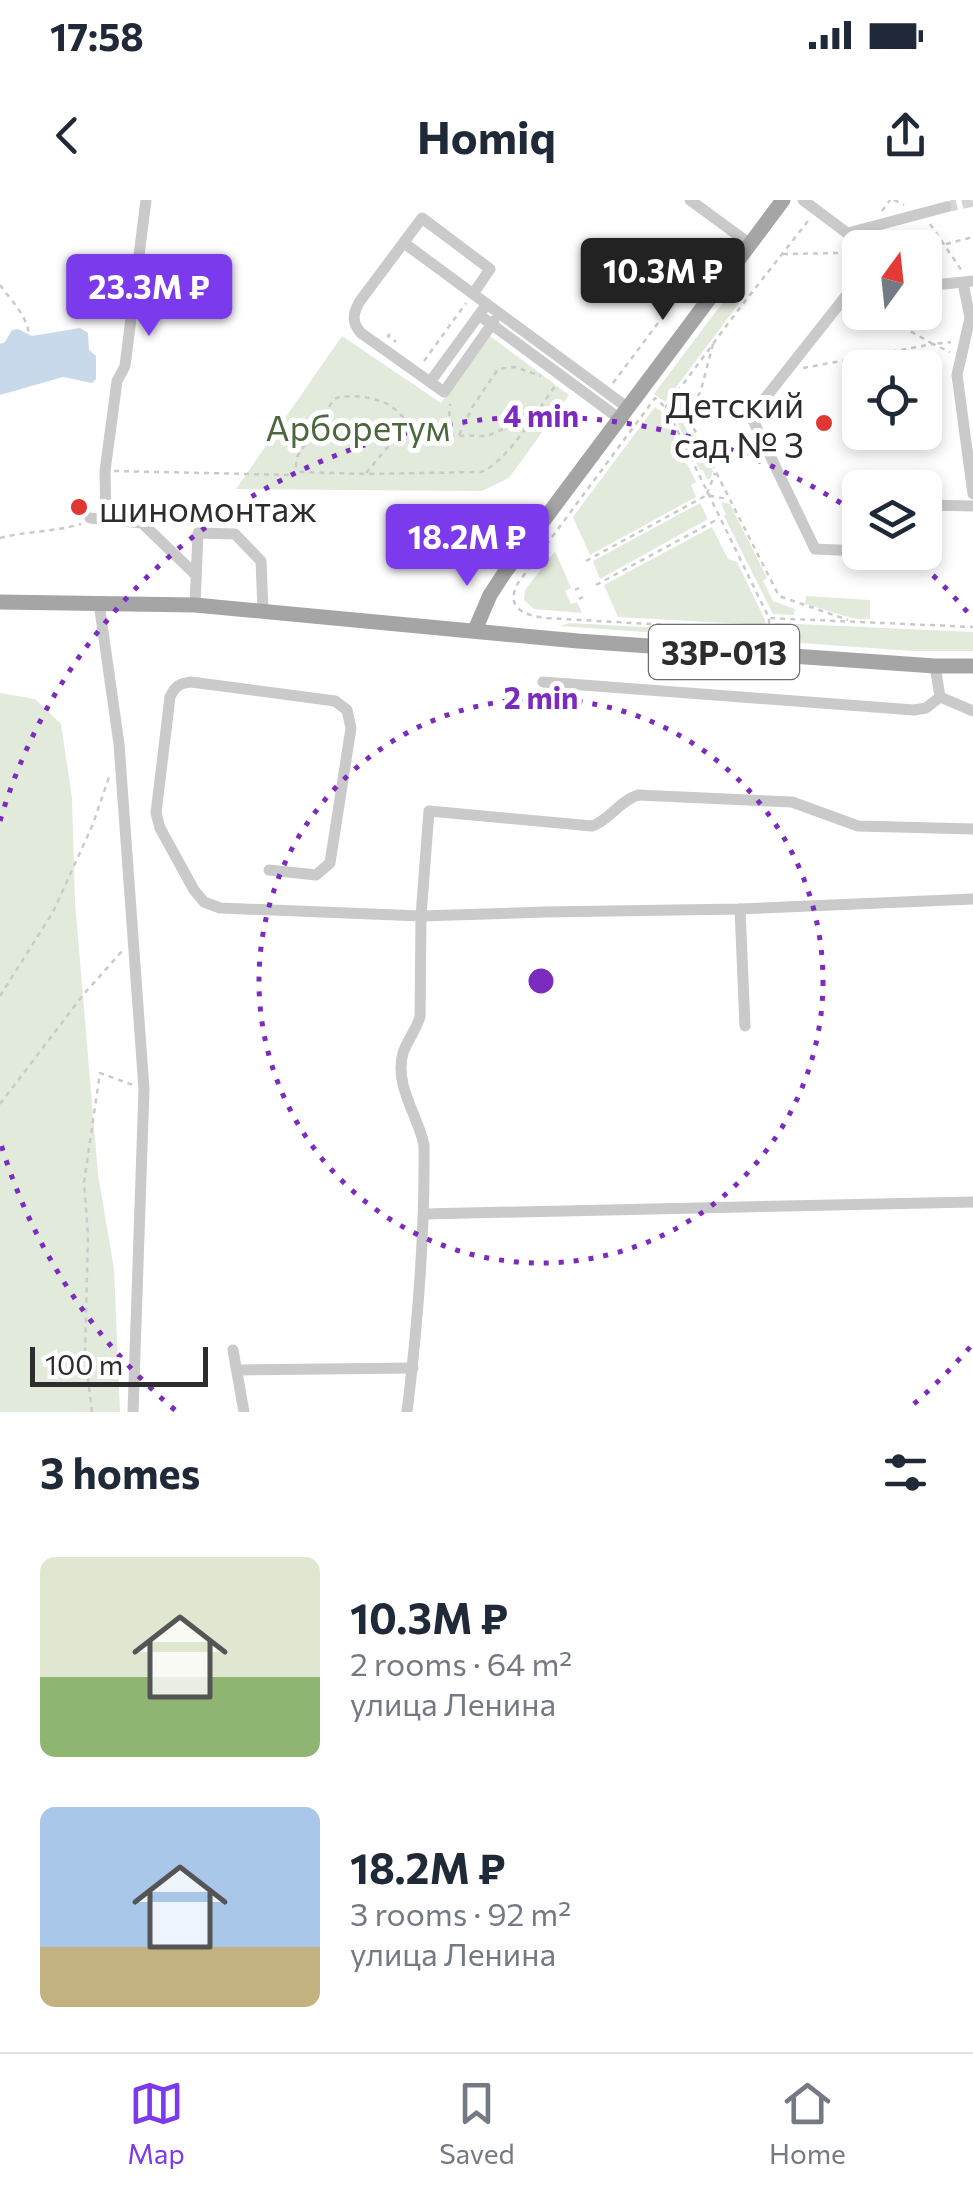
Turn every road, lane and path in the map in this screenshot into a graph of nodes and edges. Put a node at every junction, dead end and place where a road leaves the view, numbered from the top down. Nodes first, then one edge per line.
1 (146, 200) edge
2 (690, 200) edge
3 (784, 200) edge
4 (803, 200) edge
5 (894, 200) edge
6 (946, 207) dead end
7 (817, 210) junction
8 (922, 214) junction
9 (729, 228) junction
10 (844, 230) edge
11 (860, 230) edge
12 (973, 237) edge
13 (404, 243) junction
14 (750, 244) junction
15 (945, 244) junction
16 (783, 254) junction
17 (842, 254) edge
18 (968, 282) edge
19 (942, 284) edge
20 (0, 285) edge
21 (842, 301) edge
22 (478, 304) junction
23 (496, 319) junction
24 (441, 325) dead end
25 (446, 329) junction
26 (908, 330) edge
27 (29, 334) dead end
28 (964, 341) junction
29 (714, 343) junction
30 (933, 344) junction
31 (960, 357) junction
32 (422, 362) dead end
33 (624, 369) dead end
34 (786, 371) junction
35 (562, 376) junction
36 (543, 378) dead end
37 (430, 382) junction
38 (444, 392) junction
39 (967, 401) edge
40 (666, 408) junction
41 (624, 414) junction
42 (533, 417) junction
43 (415, 434) junction
44 (440, 435) junction
45 (458, 436) junction
46 (105, 471) junction
47 (716, 472) junction
48 (365, 474) junction
49 (293, 475) dead end
50 (973, 494) edge
51 (707, 495) junction
52 (730, 500) junction
53 (942, 506) edge
54 (973, 506) edge
55 (90, 518) joint
56 (719, 518) junction
57 (106, 520) junction
58 (0, 538) edge
59 (842, 550) edge
60 (586, 561) dead end
61 (196, 575) junction
62 (596, 586) dead end
63 (0, 602) edge
64 (99, 603) junction
65 (195, 605) junction
66 (263, 610) junction
67 (770, 618) junction
68 (852, 622) junction
69 (973, 628) edge
70 (475, 630) junction
71 (935, 666) junction
72 (973, 666) edge
73 (543, 682) dead end
74 (940, 696) junction
75 (973, 711) edge
76 (120, 744) junction
77 (973, 829) edge
78 (269, 870) dead end
79 (973, 899) edge
80 (740, 909) junction
81 (421, 916) junction
82 (134, 938) junction
83 (0, 996) edge
84 (745, 1026) dead end
85 (144, 1088) junction
86 (0, 1104) edge
87 (973, 1202) edge
88 (424, 1214) junction
89 (233, 1350) dead end
90 (413, 1368) junction
91 (237, 1370) junction
92 (92, 1412) edge
93 (133, 1412) edge
94 (244, 1412) edge
95 (407, 1412) edge

1 - 46 street
2 - 9 street
3 - 14 main road
4 - 7 street
5 - 8 path
6 - 8 street
7 - 10 street
7 - 16 path
8 - 11 street
8 - 15 path
9 - 14 street
9 - 33 path
12 - 15 path
13 - 22 street
13 - 22 street
13 - 37 street
14 - 41 main road
15 - 18 path
16 - 17 path
16 - 29 path
18 - 19 street
18 - 28 street
20 - 27 path
21 - 34 street
22 - 23 street
22 - 25 path
22 - 37 street
23 - 35 street
23 - 38 street
23 - 41 street
24 - 25 path
25 - 32 path
26 - 30 path
28 - 30 path
28 - 31 street
29 - 40 path
29 - 47 path
30 - 31 path
30 - 34 path
31 - 39 street
34 - 59 street
35 - 41 street
35 - 42 path
36 - 45 path
37 - 38 street
38 - 44 path
39 - 50 street
40 - 51 path
40 - 67 path
41 - 70 main road
42 - 45 path
42 - 48 path
43 - 44 path
43 - 48 path
43 - 48 path
44 - 45 path
46 - 49 path
46 - 57 street
47 - 51 path
47 - 52 path
51 - 52 path
51 - 56 path
51 - 60 path
52 - 68 path
53 - 54 street
55 - 57 street
55 - 58 path
56 - 62 path
56 - 67 path
57 - 61 street
61 - 65 street
61 - 66 street
63 - 64 main road, 33Р-013
64 - 65 main road, 33Р-013
64 - 76 street
65 - 66 main road, 33Р-013
66 - 70 main road, 33Р-013
67 - 68 path
68 - 69 path
70 - 71 main road, 33Р-013
71 - 72 main road, 33Р-013
71 - 74 street
73 - 74 street
74 - 75 street
76 - 82 street
76 - 83 path
77 - 81 street
78 - 81 street
79 - 80 street
80 - 81 street
80 - 84 street
81 - 88 street
82 - 85 street
82 - 86 path
85 - 92 path
85 - 93 street
87 - 88 street
88 - 90 street
89 - 91 street
90 - 91 street
90 - 95 street
91 - 94 street

